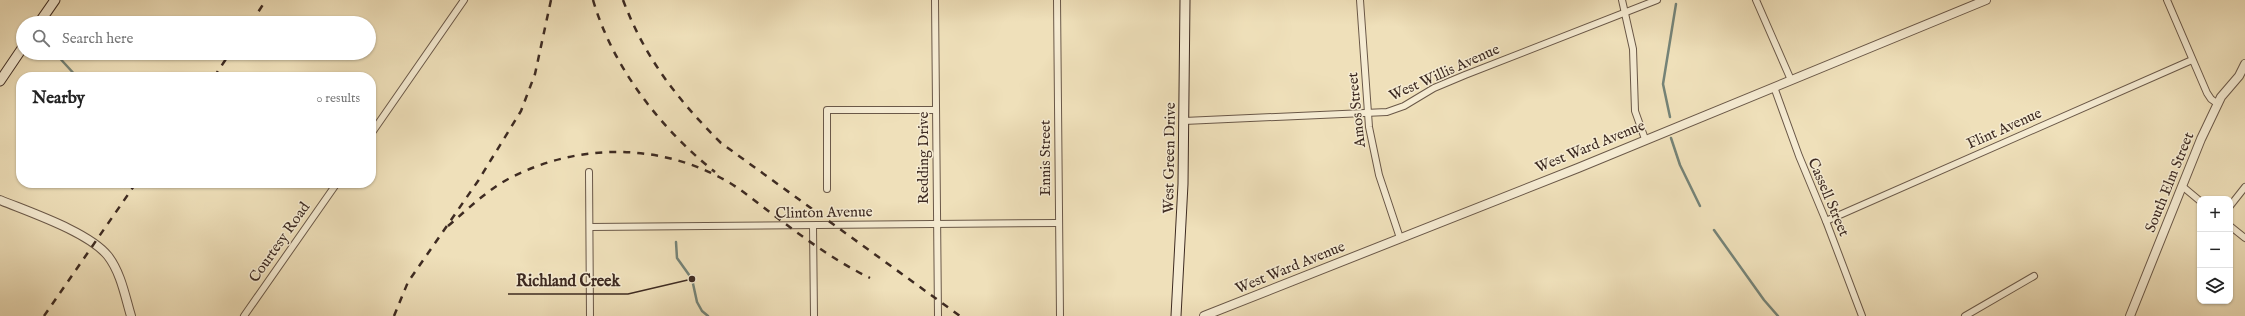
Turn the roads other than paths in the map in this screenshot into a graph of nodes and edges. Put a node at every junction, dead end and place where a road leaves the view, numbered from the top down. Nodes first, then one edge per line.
1 (55, 0) edge
2 (464, 0) edge
3 (935, 0) edge
4 (1057, 0) edge
5 (1186, 0) edge
6 (1360, 0) edge
7 (1622, 0) edge
8 (1657, 0) edge
9 (1756, 0) edge
10 (1986, 0) edge
11 (2168, 0) edge
12 (1625, 12) junction
13 (44, 16) edge
14 (16, 57) edge
15 (2192, 60) junction
16 (2245, 64) edge
17 (1791, 80) junction
18 (0, 81) edge
19 (1774, 87) junction
20 (2218, 104) junction
21 (936, 110) junction
22 (1367, 114) junction
23 (1184, 120) junction
24 (376, 127) edge
25 (1645, 139) junction
26 (589, 172) dead end
27 (2182, 186) junction
28 (2245, 187) edge
29 (334, 188) edge
30 (827, 189) dead end
31 (2197, 198) edge
32 (0, 200) edge
33 (2233, 202) edge
34 (1826, 221) junction
35 (1058, 223) junction
36 (937, 224) junction
37 (813, 226) junction
38 (590, 227) junction
39 (2233, 228) edge
40 (1400, 238) junction
41 (2245, 238) edge
42 (2034, 276) dead end
43 (247, 315) edge
44 (131, 316) edge
45 (590, 316) edge
46 (814, 316) edge
47 (938, 316) edge
48 (1060, 316) edge
49 (1176, 316) edge
50 (1204, 316) edge
51 (1862, 316) edge
52 (1965, 316) edge
53 (2130, 316) edge

1 - 13 main road
2 - 24 street
3 - 21 street, Redding Drive
4 - 35 street, Ennis Street
5 - 23 main road, West Green Drive
6 - 22 street, Amos Street
7 - 12 street
8 - 12 street, West Willis Avenue
9 - 17 street
10 - 17 street, West Ward Avenue
11 - 15 street
12 - 22 street, West Willis Avenue
12 - 25 street
14 - 18 main road
15 - 20 street
15 - 34 street, Flint Avenue
16 - 20 street, South Elm Street
17 - 19 street, West Ward Avenue
19 - 25 street, West Ward Avenue
19 - 34 street, Cassell Street
20 - 27 street, South Elm Street
21 - 30 street
21 - 36 street, Redding Drive
22 - 23 street, West Willis Avenue
22 - 40 street, Amos Street
23 - 49 main road, West Green Drive
25 - 40 street, West Ward Avenue
26 - 38 street
27 - 31 street
27 - 53 street, South Elm Street
28 - 33 street
29 - 43 street, Courtesy Road
32 - 44 street
34 - 51 street, Cassell Street
35 - 36 street, Clinton Avenue
35 - 48 street, Ennis Street
36 - 37 street, Clinton Avenue
36 - 47 street, Redding Drive
37 - 38 street, Clinton Avenue
37 - 46 street
38 - 45 street
39 - 41 street
40 - 50 street, West Ward Avenue
42 - 52 street

